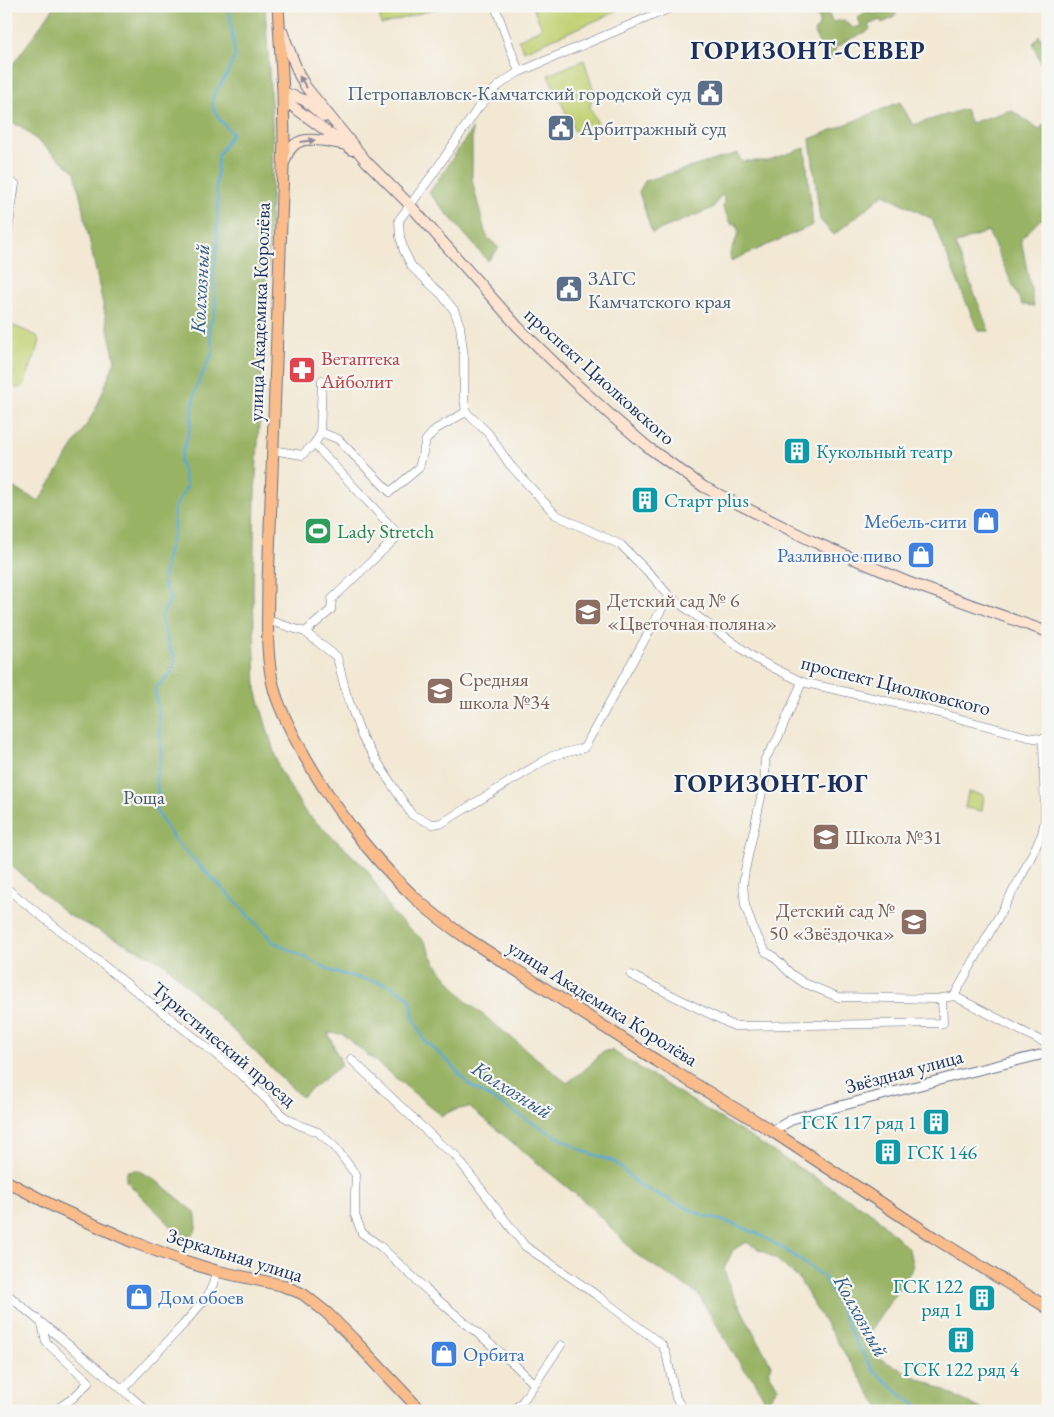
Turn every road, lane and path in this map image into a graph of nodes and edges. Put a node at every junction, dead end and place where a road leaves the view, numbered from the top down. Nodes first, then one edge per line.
1 (278, 6) edge
2 (495, 6) edge
3 (649, 6) edge
4 (675, 6) edge
5 (652, 16) junction
6 (280, 25) junction
7 (519, 72) junction
8 (283, 96) junction
9 (342, 132) junction
10 (345, 145) junction
11 (366, 161) junction
12 (284, 165) junction
13 (15, 184) dead end
14 (410, 205) junction
15 (6, 244) edge
16 (322, 380) dead end
17 (466, 412) junction
18 (320, 432) junction
19 (314, 444) junction
20 (272, 450) junction
21 (669, 596) junction
22 (267, 620) junction
23 (305, 632) junction
24 (1048, 632) edge
25 (802, 682) junction
26 (1045, 740) edge
27 (6, 888) edge
28 (631, 975) dead end
29 (954, 996) junction
30 (942, 998) junction
31 (1048, 1047) edge
32 (1048, 1053) edge
33 (351, 1059) dead end
34 (772, 1131) junction
35 (6, 1182) edge
36 (216, 1271) junction
37 (6, 1293) edge
38 (1048, 1308) edge
39 (42, 1324) junction
40 (561, 1345) dead end
41 (534, 1384) junction
42 (123, 1389) junction
43 (54, 1411) edge
44 (147, 1411) edge
45 (421, 1411) edge
46 (513, 1411) edge
47 (684, 1411) edge

1 - 6 main road, улица Академика Королёва
2 - 7 street
3 - 5 street
4 - 5 street
5 - 7 street
6 - 8 main road, улица Академика Королёва
9 -> 6 main road, проспект Циолковского
7 - 14 street
8 - 9 main road, проспект Циолковского
8 - 10 main road, проспект Циолковского
8 - 12 main road, улица Академика Королёва
9 - 11 main road, проспект Циолковского
10 - 11 main road, проспект Циолковского
12 -> 10 main road
11 - 14 main road, проспект Циолковского
12 - 20 main road, улица Академика Королёва
13 - 15 street
14 - 17 street
14 - 24 main road, проспект Циолковского
16 - 18 street
17 - 18 street
17 - 21 street, проспект Циолковского
18 - 19 street
19 - 20 street
19 - 23 street
20 - 22 main road, улица Академика Королёва
21 - 23 street
21 - 25 street, проспект Циолковского
22 - 23 street
22 - 34 main road, улица Академика Королёва
25 - 26 street, проспект Циолковского
25 - 30 street
26 - 29 street
27 - 41 street, Туристический проезд
28 - 30 street
29 - 30 street
29 - 31 street
32 - 34 street, Звёздная улица
33 - 47 street
34 - 38 main road, улица Академика Королёва
35 - 36 main road, Зеркальная улица
36 - 42 street
36 - 45 main road, Зеркальная улица
37 - 39 street
39 - 42 street
39 - 43 street
40 - 41 street
41 - 46 street
42 - 44 street

